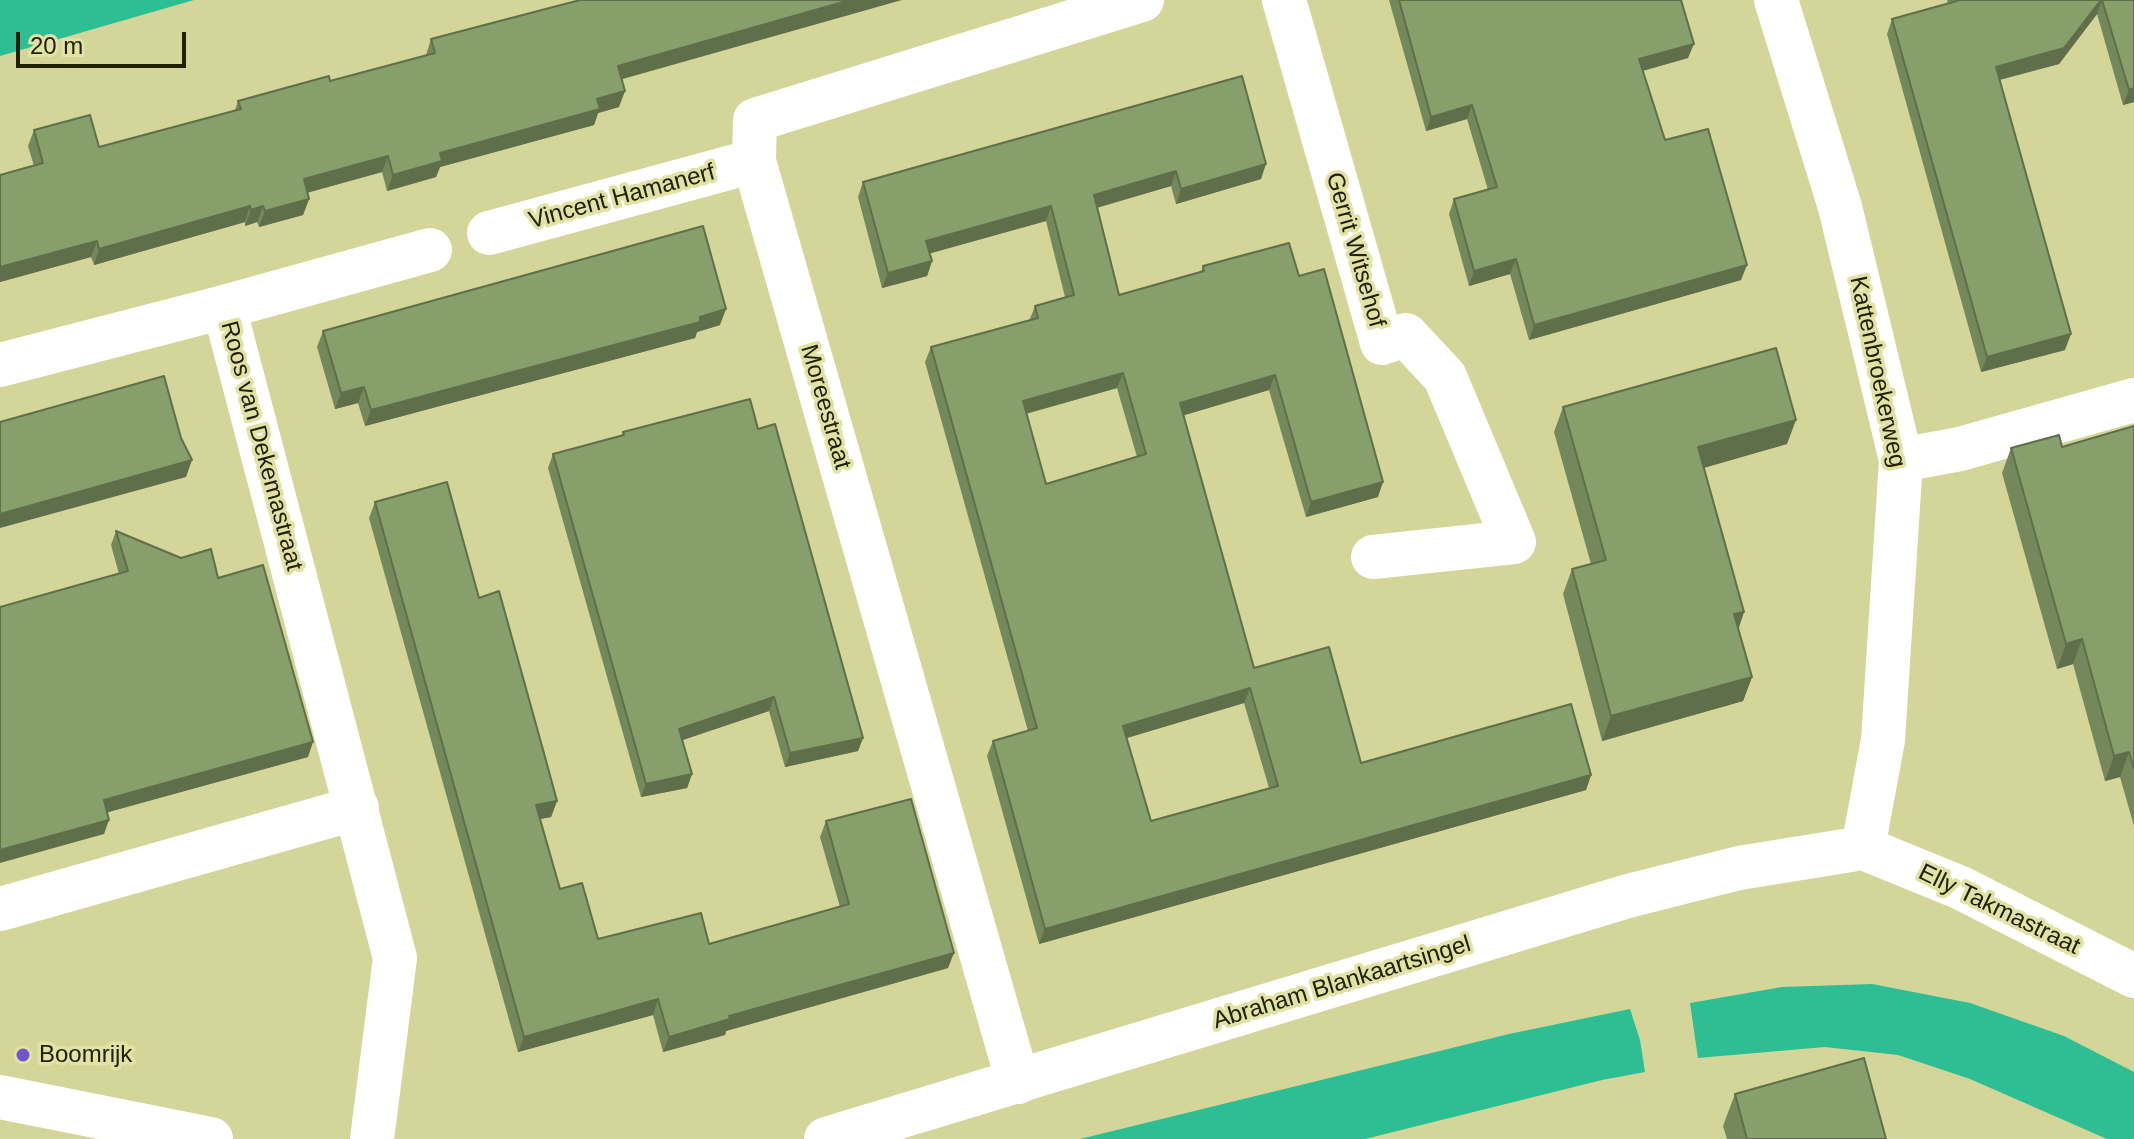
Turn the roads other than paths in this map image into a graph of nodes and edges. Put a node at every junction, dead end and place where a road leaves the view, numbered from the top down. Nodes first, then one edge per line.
1 (1142, 0) edge
2 (1284, 0) edge
3 (1776, 0) edge
4 (754, 161) junction
5 (489, 233) dead end
6 (430, 250) dead end
7 (224, 307) junction
8 (0, 365) edge
9 (2134, 400) edge
10 (1901, 460) junction
11 (1373, 557) dead end
12 (357, 808) junction
13 (1863, 848) junction
14 (0, 909) edge
15 (2134, 976) edge
16 (1018, 1082) junction
17 (0, 1097) edge
18 (211, 1139) edge
19 (372, 1139) edge
20 (826, 1139) edge

1 - 4 street, Moreestraat
2 - 11 street, Gerrit Witsehof
3 - 10 street, Kattenbroekerweg
4 - 5 street, Vincent Hamanerf
4 - 16 street, Moreestraat
6 - 7 street
7 - 8 street, Roos van Dekemastraat
7 - 12 street, Roos van Dekemastraat
9 - 10 street
10 - 13 street, Kattenbroekerweg
12 - 14 street
12 - 19 street, Roos van Dekemastraat
13 - 15 street, Elly Takmastraat
13 - 16 street, Abraham Blankaartsingel
16 - 20 street, Abraham Blankaartsingel
17 - 18 street

